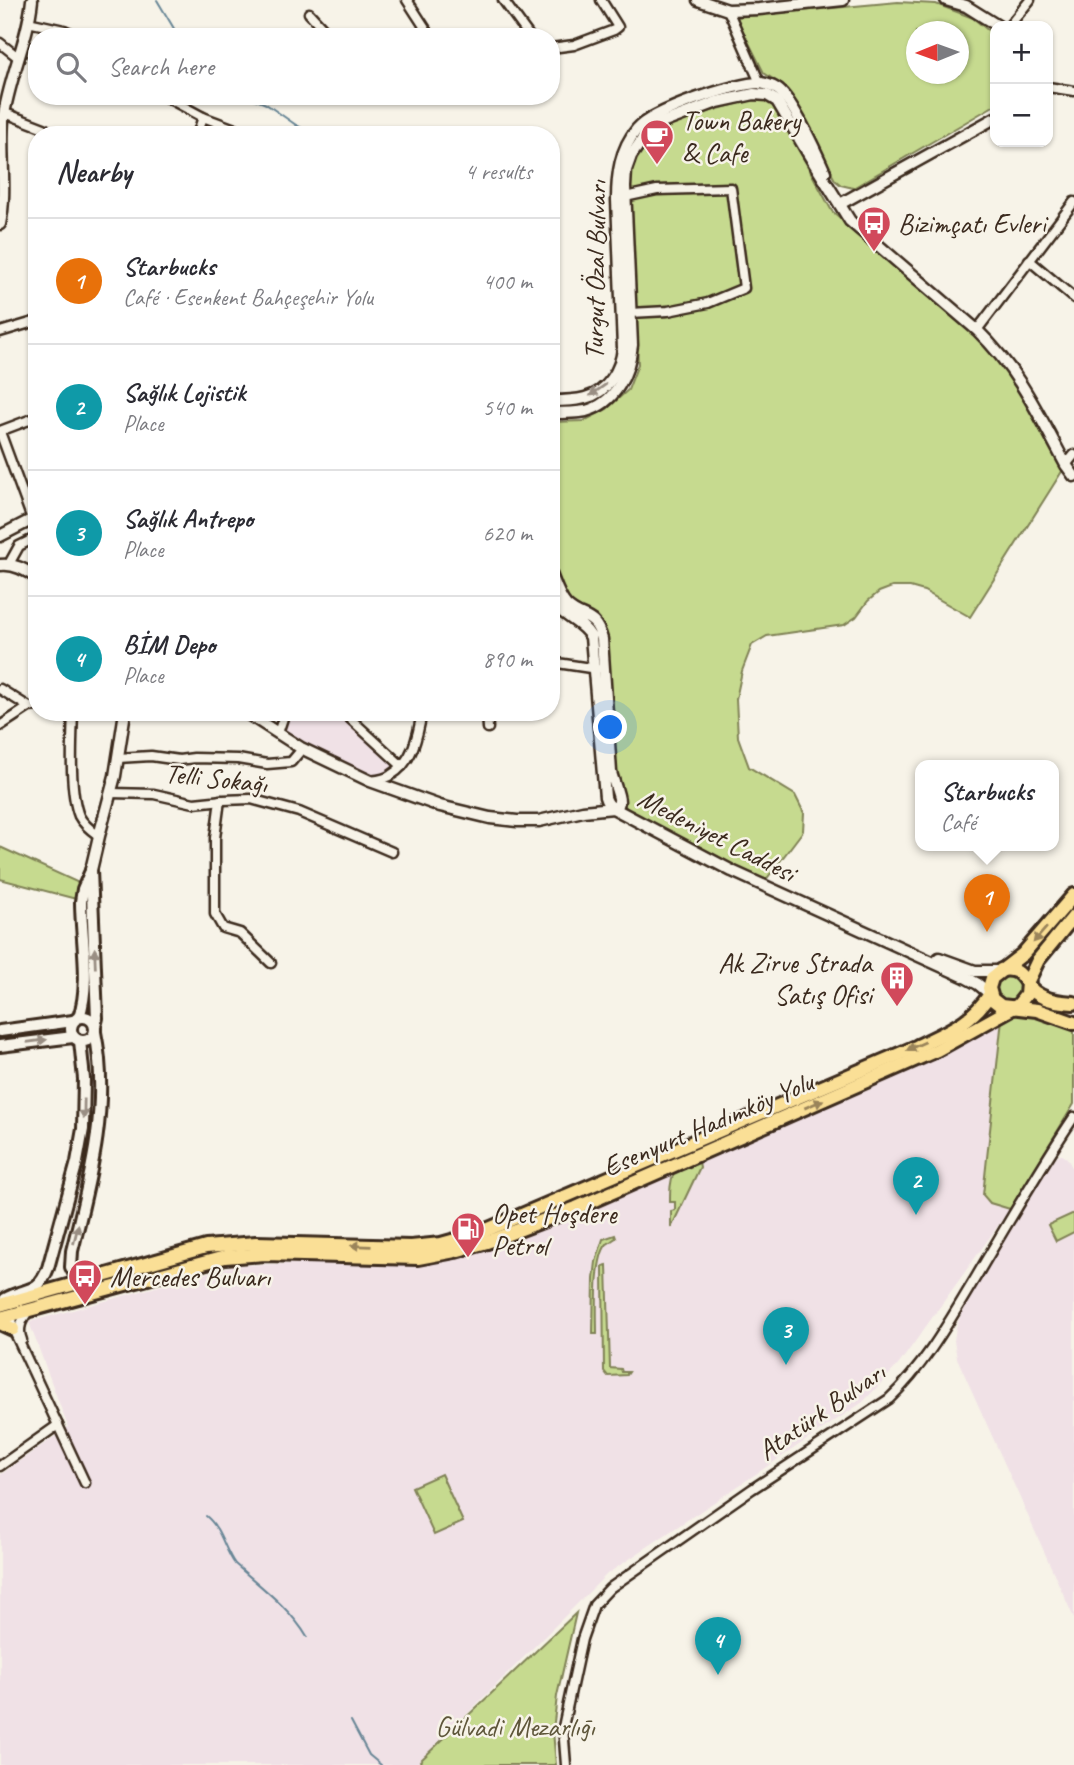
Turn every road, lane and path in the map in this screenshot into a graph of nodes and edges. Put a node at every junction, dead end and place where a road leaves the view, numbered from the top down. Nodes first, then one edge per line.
1 (32, 0) edge
2 (407, 0) edge
3 (503, 0) edge
4 (601, 0) edge
5 (698, 0) edge
6 (844, 0) edge
7 (946, 0) edge
8 (1030, 0) edge
9 (729, 10) junction
10 (309, 13) dead end
11 (990, 21) edge
12 (1013, 21) edge
13 (27, 22) junction
14 (55, 28) edge
15 (323, 28) edge
16 (426, 28) edge
17 (523, 28) edge
18 (0, 43) edge
19 (560, 46) edge
20 (19, 58) junction
21 (760, 83) junction
22 (1053, 88) edge
23 (1074, 91) edge
24 (181, 105) edge
25 (5, 113) junction
26 (203, 117) junction
27 (990, 121) edge
28 (39, 126) edge
29 (200, 126) edge
30 (227, 126) edge
31 (625, 197) junction
32 (1074, 203) edge
33 (840, 204) junction
34 (2, 209) edge
35 (0, 224) edge
36 (1029, 260) junction
37 (1074, 298) edge
38 (630, 313) junction
39 (28, 324) edge
40 (977, 330) junction
41 (0, 332) edge
42 (560, 400) edge
43 (560, 412) edge
44 (28, 421) edge
45 (0, 432) edge
46 (1074, 455) edge
47 (1066, 466) junction
48 (1074, 476) edge
49 (28, 503) edge
50 (28, 521) edge
51 (0, 536) edge
52 (28, 542) edge
53 (5, 565) edge
54 (28, 572) edge
55 (560, 596) edge
56 (560, 611) edge
57 (560, 663) edge
58 (600, 669) junction
59 (0, 689) edge
60 (28, 703) edge
61 (28, 709) edge
62 (73, 721) edge
63 (124, 721) edge
64 (259, 721) edge
65 (282, 721) edge
66 (353, 721) edge
67 (420, 721) edge
68 (488, 721) edge
69 (0, 726) edge
70 (488, 728) dead end
71 (278, 733) junction
72 (302, 749) junction
73 (118, 758) junction
74 (402, 766) junction
75 (370, 781) junction
76 (111, 793) junction
77 (220, 800) junction
78 (613, 808) junction
79 (99, 836) junction
80 (392, 852) dead end
81 (92, 870) junction
82 (1074, 895) edge
83 (1074, 916) edge
84 (876, 936) junction
85 (271, 963) dead end
86 (1001, 971) junction
87 (1027, 983) junction
88 (990, 994) junction
89 (1074, 1003) edge
90 (1013, 1007) junction
91 (76, 1019) junction
92 (1074, 1023) edge
93 (95, 1029) junction
94 (0, 1031) edge
95 (77, 1039) junction
96 (0, 1046) edge
97 (1074, 1117) edge
98 (502, 1230) junction
99 (101, 1278) junction
100 (0, 1304) edge
101 (29, 1309) junction
102 (4, 1318) edge
103 (13, 1329) joint
104 (29, 1363) junction
105 (58, 1425) junction
106 (0, 1466) edge
107 (85, 1483) dead end
108 (566, 1765) edge

1 - 13 street
2 - 16 street
3 - 17 street
4 - 19 street
5 - 9 street
6 - 9 street
7 - 11 street
8 - 12 street
9 - 21 street
10 - 15 street
13 - 14 street
13 - 20 street
18 - 20 street
20 - 25 street
21 - 33 street, Turgut Özal Bulvarı
21 -> 42 street, Turgut Özal Bulvarı
22 - 23 street
24 - 26 street
25 - 28 street
25 - 34 street
26 - 29 street
26 - 30 street
27 - 33 street
31 - 33 street, Turgut Özal Bulvarı
31 - 38 street, Turgut Özal Bulvarı
31 - 38 street
32 - 36 street
33 - 40 street, Turgut Özal Bulvarı
34 - 35 street
36 - 37 street
36 - 40 street
38 - 43 street, Turgut Özal Bulvarı
39 - 41 street
40 - 47 street, Turgut Özal Bulvarı
44 - 45 street
45 - 49 street
46 - 47 street
47 - 48 street, Turgut Özal Bulvarı
50 - 51 street
52 - 53 street
53 - 54 street
55 - 58 street
56 - 58 street
57 - 58 street
58 - 78 street
59 - 60 street
61 - 69 street
62 - 79 street
63 - 73 street
64 - 71 street, Medeniyet Caddesi
65 - 71 street
66 - 74 street
67 - 74 street
68 - 70 street
71 - 72 street, Medeniyet Caddesi
72 - 73 street
72 - 75 street, Medeniyet Caddesi
73 - 76 street
74 - 75 street
75 - 78 street, Medeniyet Caddesi
76 - 77 street, Telli Sokağı
76 - 79 street
77 - 80 street, Telli Sokağı
77 - 85 street
78 - 84 street, Medeniyet Caddesi
79 - 81 street
81 - 91 main road
93 -> 81 main road
82 -> 86 main road
83 - 87 main road
84 - 86 street
84 - 88 street
86 - 87 main road
86 - 88 main road
87 - 89 main road
87 - 90 main road
88 - 90 main road
88 -> 98 main road, Esenyurt Hadımköy Yolu
90 - 92 main road
98 -> 90 main road, Esenyurt Hadımköy Yolu
91 - 93 main road
91 - 94 main road
91 - 95 main road
93 - 95 main road
99 -> 93 main road
96 -> 95 main road
95 -> 100 main road
97 - 108 street, Atatürk Bulvarı
98 -> 99 main road, Esenyurt Hadımköy Yolu
98 - 101 main road, Esenyurt Hadımköy Yolu
99 - 100 main road, Esenyurt Hadımköy Yolu
101 - 102 main road, Esenyurt Hadımköy Yolu
101 - 104 street
102 - 103 main road
103 - 104 street
104 - 105 street
105 - 106 street
105 - 107 street

